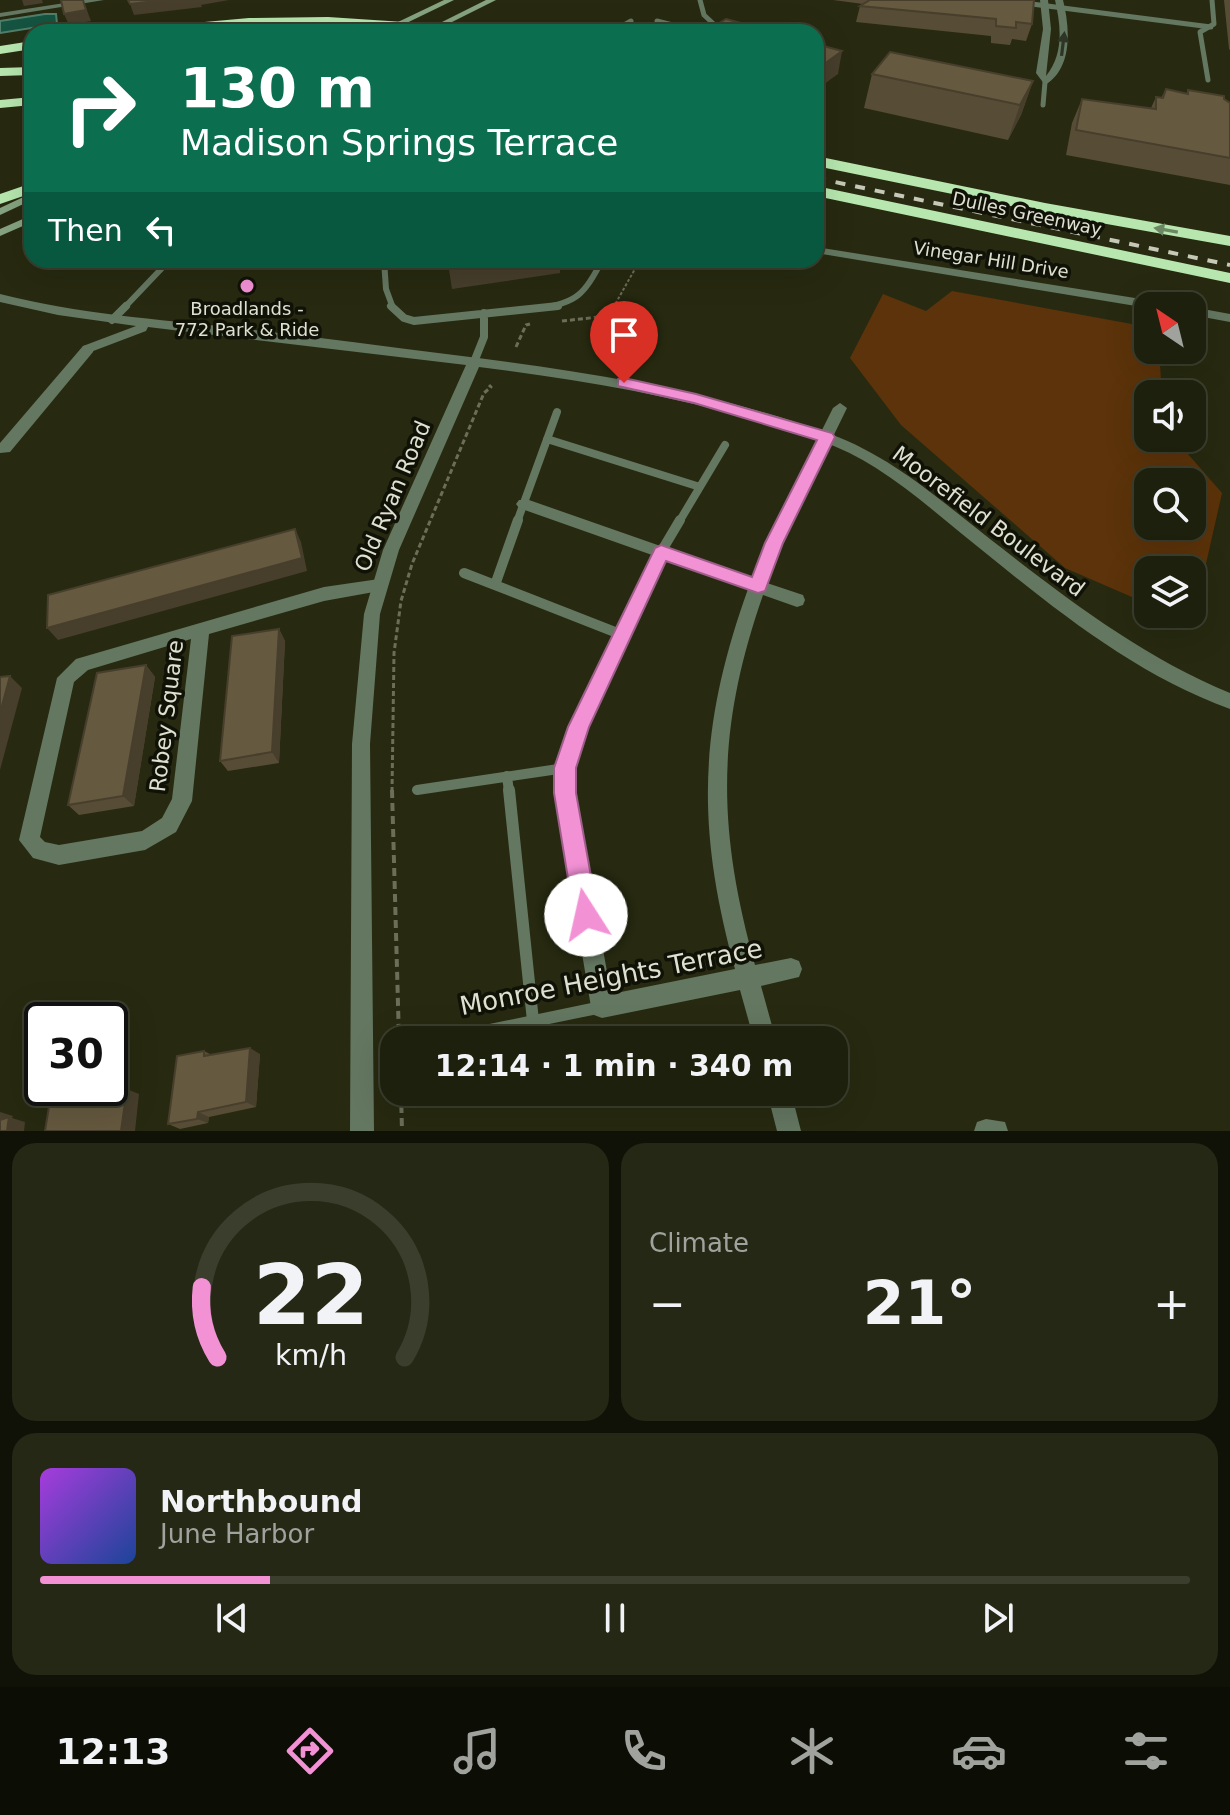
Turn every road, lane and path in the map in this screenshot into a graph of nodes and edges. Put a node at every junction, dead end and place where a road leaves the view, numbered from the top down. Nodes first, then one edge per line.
1 (10, 0) edge
2 (100, 0) edge
3 (450, 0) edge
4 (492, 0) edge
5 (700, 0) edge
6 (1212, 0) edge
7 (1018, 3) edge
8 (1044, 3) edge
9 (1060, 4) edge
10 (11, 13) junction
11 (0, 15) edge
12 (631, 21) dead end
13 (657, 21) dead end
14 (243, 24) edge
15 (299, 24) edge
16 (402, 24) edge
17 (445, 24) edge
18 (626, 24) edge
19 (669, 24) edge
20 (714, 24) edge
21 (1211, 27) junction
22 (24, 46) edge
23 (0, 50) edge
24 (24, 71) edge
25 (0, 72) edge
26 (1208, 80) dead end
27 (1045, 82) junction
28 (24, 93) edge
29 (0, 94) edge
30 (24, 102) edge
31 (0, 104) edge
32 (1043, 105) dead end
33 (824, 146) edge
34 (824, 163) edge
35 (24, 191) edge
36 (824, 193) edge
37 (0, 199) edge
38 (24, 200) edge
39 (824, 208) edge
40 (0, 212) edge
41 (1103, 218) junction
42 (24, 222) edge
43 (0, 233) edge
44 (1230, 241) edge
45 (824, 251) edge
46 (903, 264) junction
47 (162, 268) edge
48 (385, 268) edge
49 (597, 268) edge
50 (635, 268) edge
51 (1223, 277) edge
52 (900, 281) dead end
53 (0, 298) edge
54 (1134, 302) edge
55 (484, 313) junction
56 (62, 314) junction
57 (1206, 314) edge
58 (1230, 318) edge
59 (112, 320) junction
60 (554, 322) dead end
61 (540, 323) dead end
62 (155, 325) junction
63 (516, 347) dead end
64 (88, 349) junction
65 (474, 362) junction
66 (489, 385) dead end
67 (840, 408) dead end
68 (557, 412) dead end
69 (827, 437) junction
70 (547, 439) junction
71 (725, 445) dead end
72 (2, 448) edge
73 (700, 487) junction
74 (524, 504) junction
75 (661, 552) junction
76 (464, 573) dead end
77 (379, 585) junction
78 (495, 585) junction
79 (758, 586) junction
80 (797, 600) dead end
81 (201, 629) junction
82 (620, 634) junction
83 (1230, 701) edge
84 (565, 768) junction
85 (507, 776) junction
86 (417, 790) dead end
87 (791, 969) dead end
88 (749, 977) junction
89 (602, 1007) junction
90 (533, 1021) junction
91 (399, 1026) edge
92 (509, 1026) edge
93 (761, 1026) edge
94 (401, 1106) edge
95 (783, 1106) edge
96 (362, 1131) edge
97 (402, 1131) edge
98 (789, 1131) edge
99 (986, 1131) edge
100 (996, 1131) edge

1 - 10 street
2 - 10 street
3 - 16 main road
4 - 17 main road
5 - 20 lane
6 - 21 lane
7 - 8 lane
8 - 9 lane
8 - 27 street
9 - 21 lane
27 -> 9 street
10 - 11 street
12 - 18 lane
13 - 19 lane
14 - 15 highway
21 - 26 lane
22 - 23 highway
24 - 25 highway
27 - 32 lane
28 - 29 highway
30 - 31 highway
33 - 41 highway
34 - 41 highway, Dulles Greenway
35 - 37 highway
36 - 51 highway, Dulles Greenway
38 - 40 main road
39 - 51 highway
44 -> 41 highway, Dulles Greenway
42 - 43 main road
45 - 46 street, Vinegar Hill Drive
46 - 52 street
46 - 54 street, Vinegar Hill Drive
47 - 59 lane
48 - 55 lane
49 - 55 lane
50 - 60 path
53 - 56 street
55 - 65 lane
56 - 59 street
56 - 64 street
57 - 58 street
59 - 62 street
61 - 63 path
62 - 64 street
62 - 65 street
64 - 72 street
65 - 69 street, Moorefield Boulevard
65 - 77 street, Old Ryan Road
66 - 91 path
67 - 69 street
68 - 70 lane
69 - 79 street
69 - 83 street, Moorefield Boulevard
70 - 73 lane
70 - 74 lane
71 - 73 lane
73 - 75 lane
74 - 75 street
74 - 78 lane
75 - 79 street
75 - 82 street
76 - 78 lane
77 - 81 street, Robey Square
77 - 96 street, Old Ryan Road
78 - 82 lane
79 - 80 street
79 - 88 street
81 - 81 street, Robey Square
82 - 84 street
84 - 85 lane
84 - 89 street
85 - 86 lane
85 - 90 lane
87 - 88 street, Monroe Heights Terrace
88 - 89 street, Monroe Heights Terrace
88 - 93 street
89 - 90 lane, Monroe Heights Terrace
90 - 92 lane, Monroe Heights Terrace
94 - 97 path
95 - 98 street
99 - 100 street

